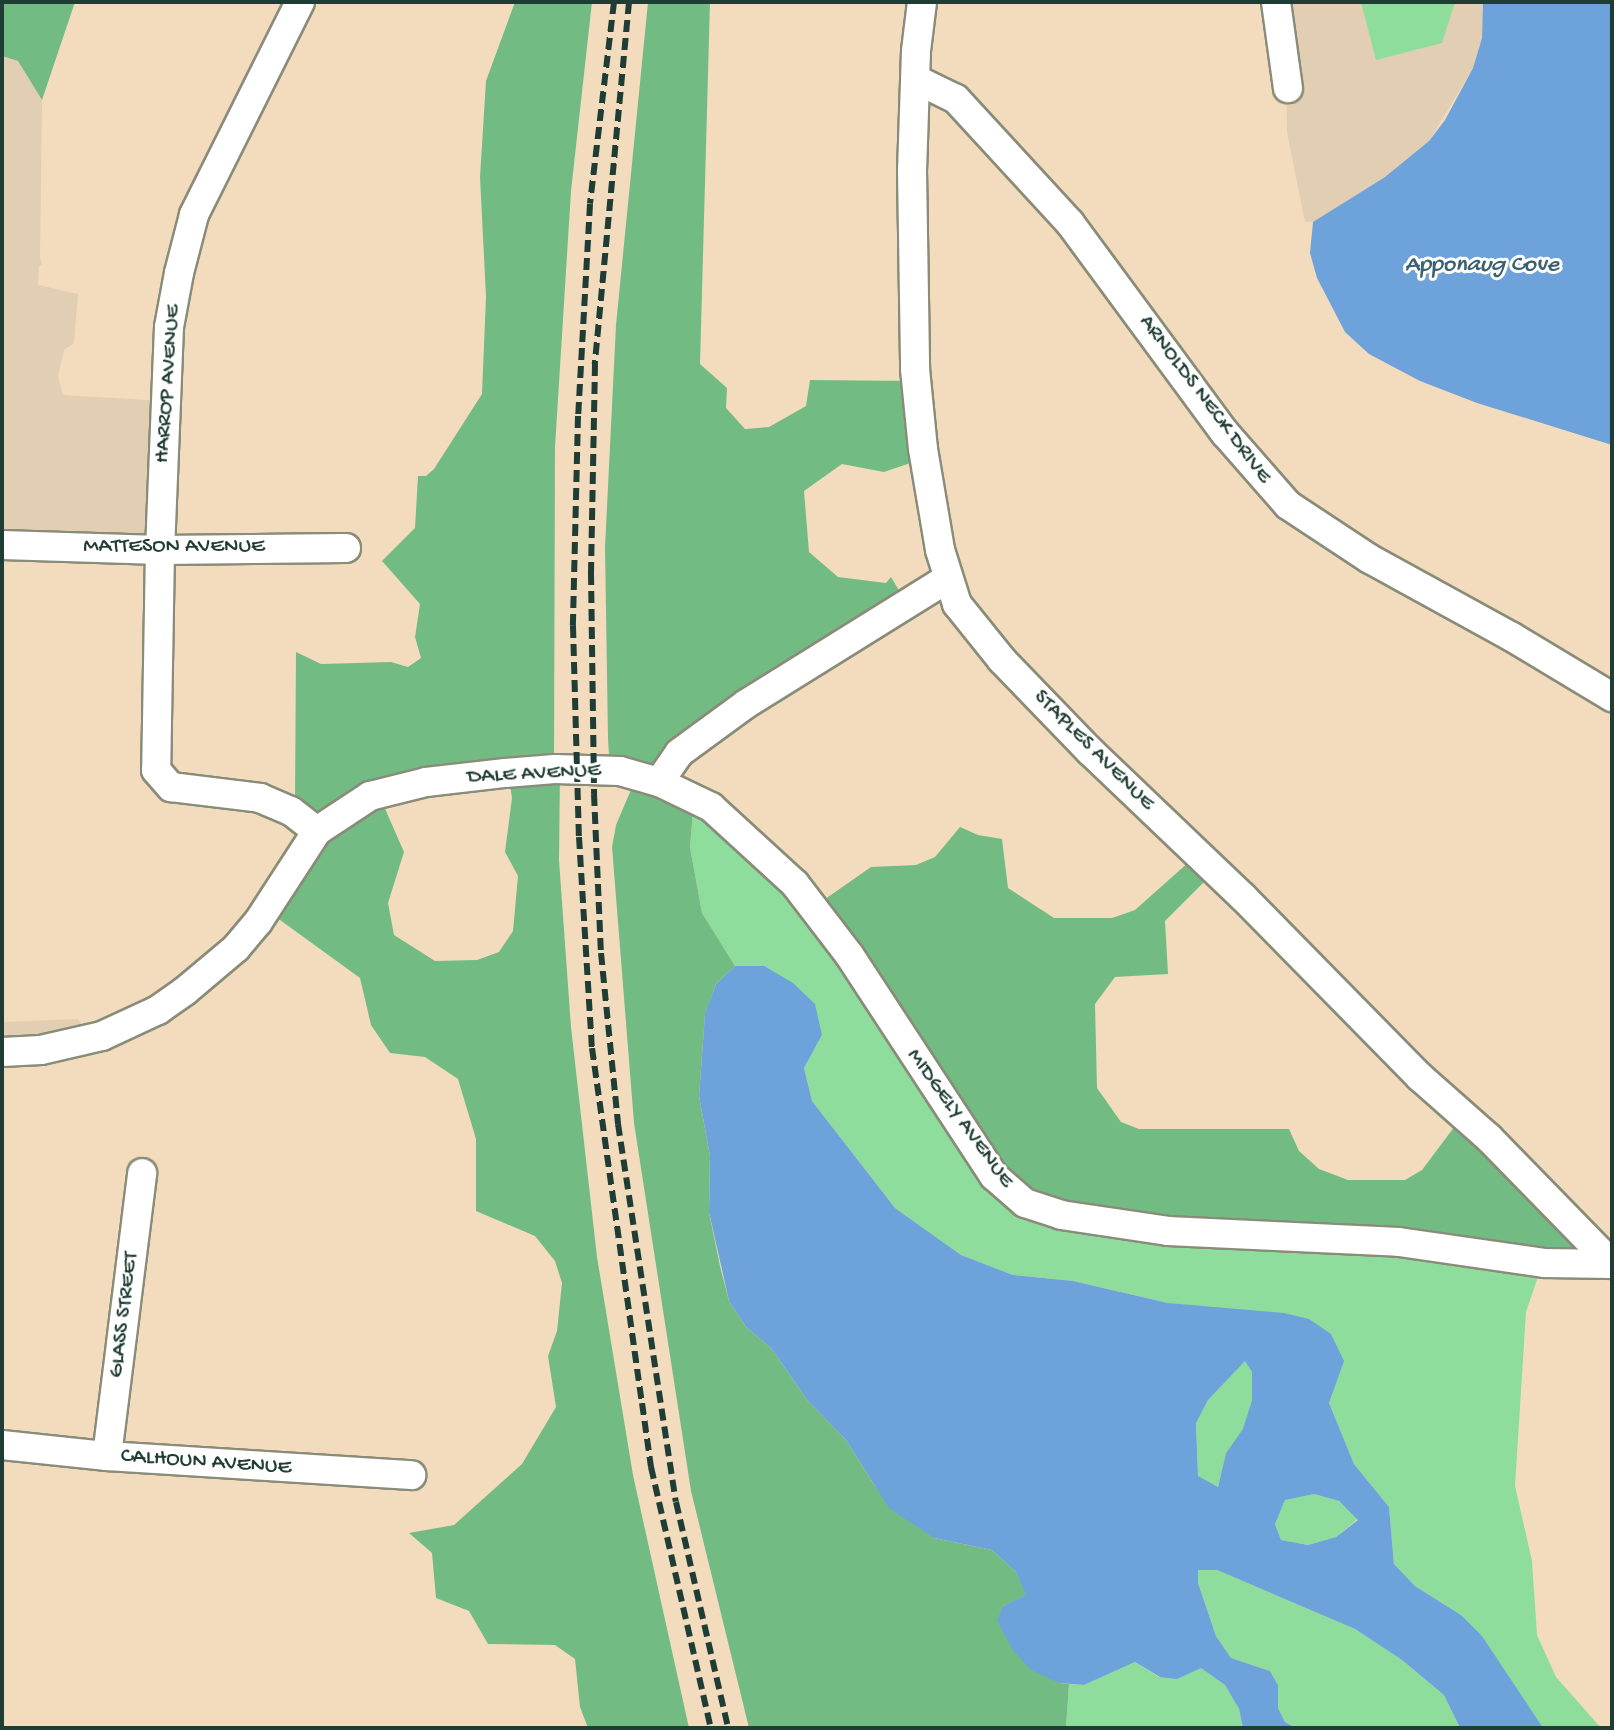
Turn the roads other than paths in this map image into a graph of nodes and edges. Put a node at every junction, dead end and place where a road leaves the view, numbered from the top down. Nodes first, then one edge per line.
1 (300, 2) edge
2 (922, 2) edge
3 (1276, 2) edge
4 (917, 80) junction
5 (1288, 88) dead end
6 (2, 545) edge
7 (346, 548) dead end
8 (160, 550) junction
9 (947, 579) junction
10 (1612, 697) edge
11 (659, 782) junction
12 (317, 831) junction
13 (2, 1052) edge
14 (142, 1173) dead end
15 (1612, 1264) edge
16 (2, 1445) edge
17 (107, 1456) junction
18 (411, 1475) dead end

1 - 8 street, HARROP AVENUE
2 - 4 street
3 - 5 street
4 - 9 street, STAPLES AVENUE
4 - 10 street, ARNOLDS NECK DRIVE
6 - 8 street, MATTESON AVENUE
7 - 8 street, MATTESON AVENUE
8 - 12 street, HARROP AVENUE
9 - 11 street
9 - 15 street, STAPLES AVENUE
11 - 12 street, DALE AVENUE
11 - 15 street, MIDGELY AVENUE
12 - 13 street
14 - 17 street, GLASS STREET
16 - 17 street, CALHOUN AVENUE
17 - 18 street, CALHOUN AVENUE

